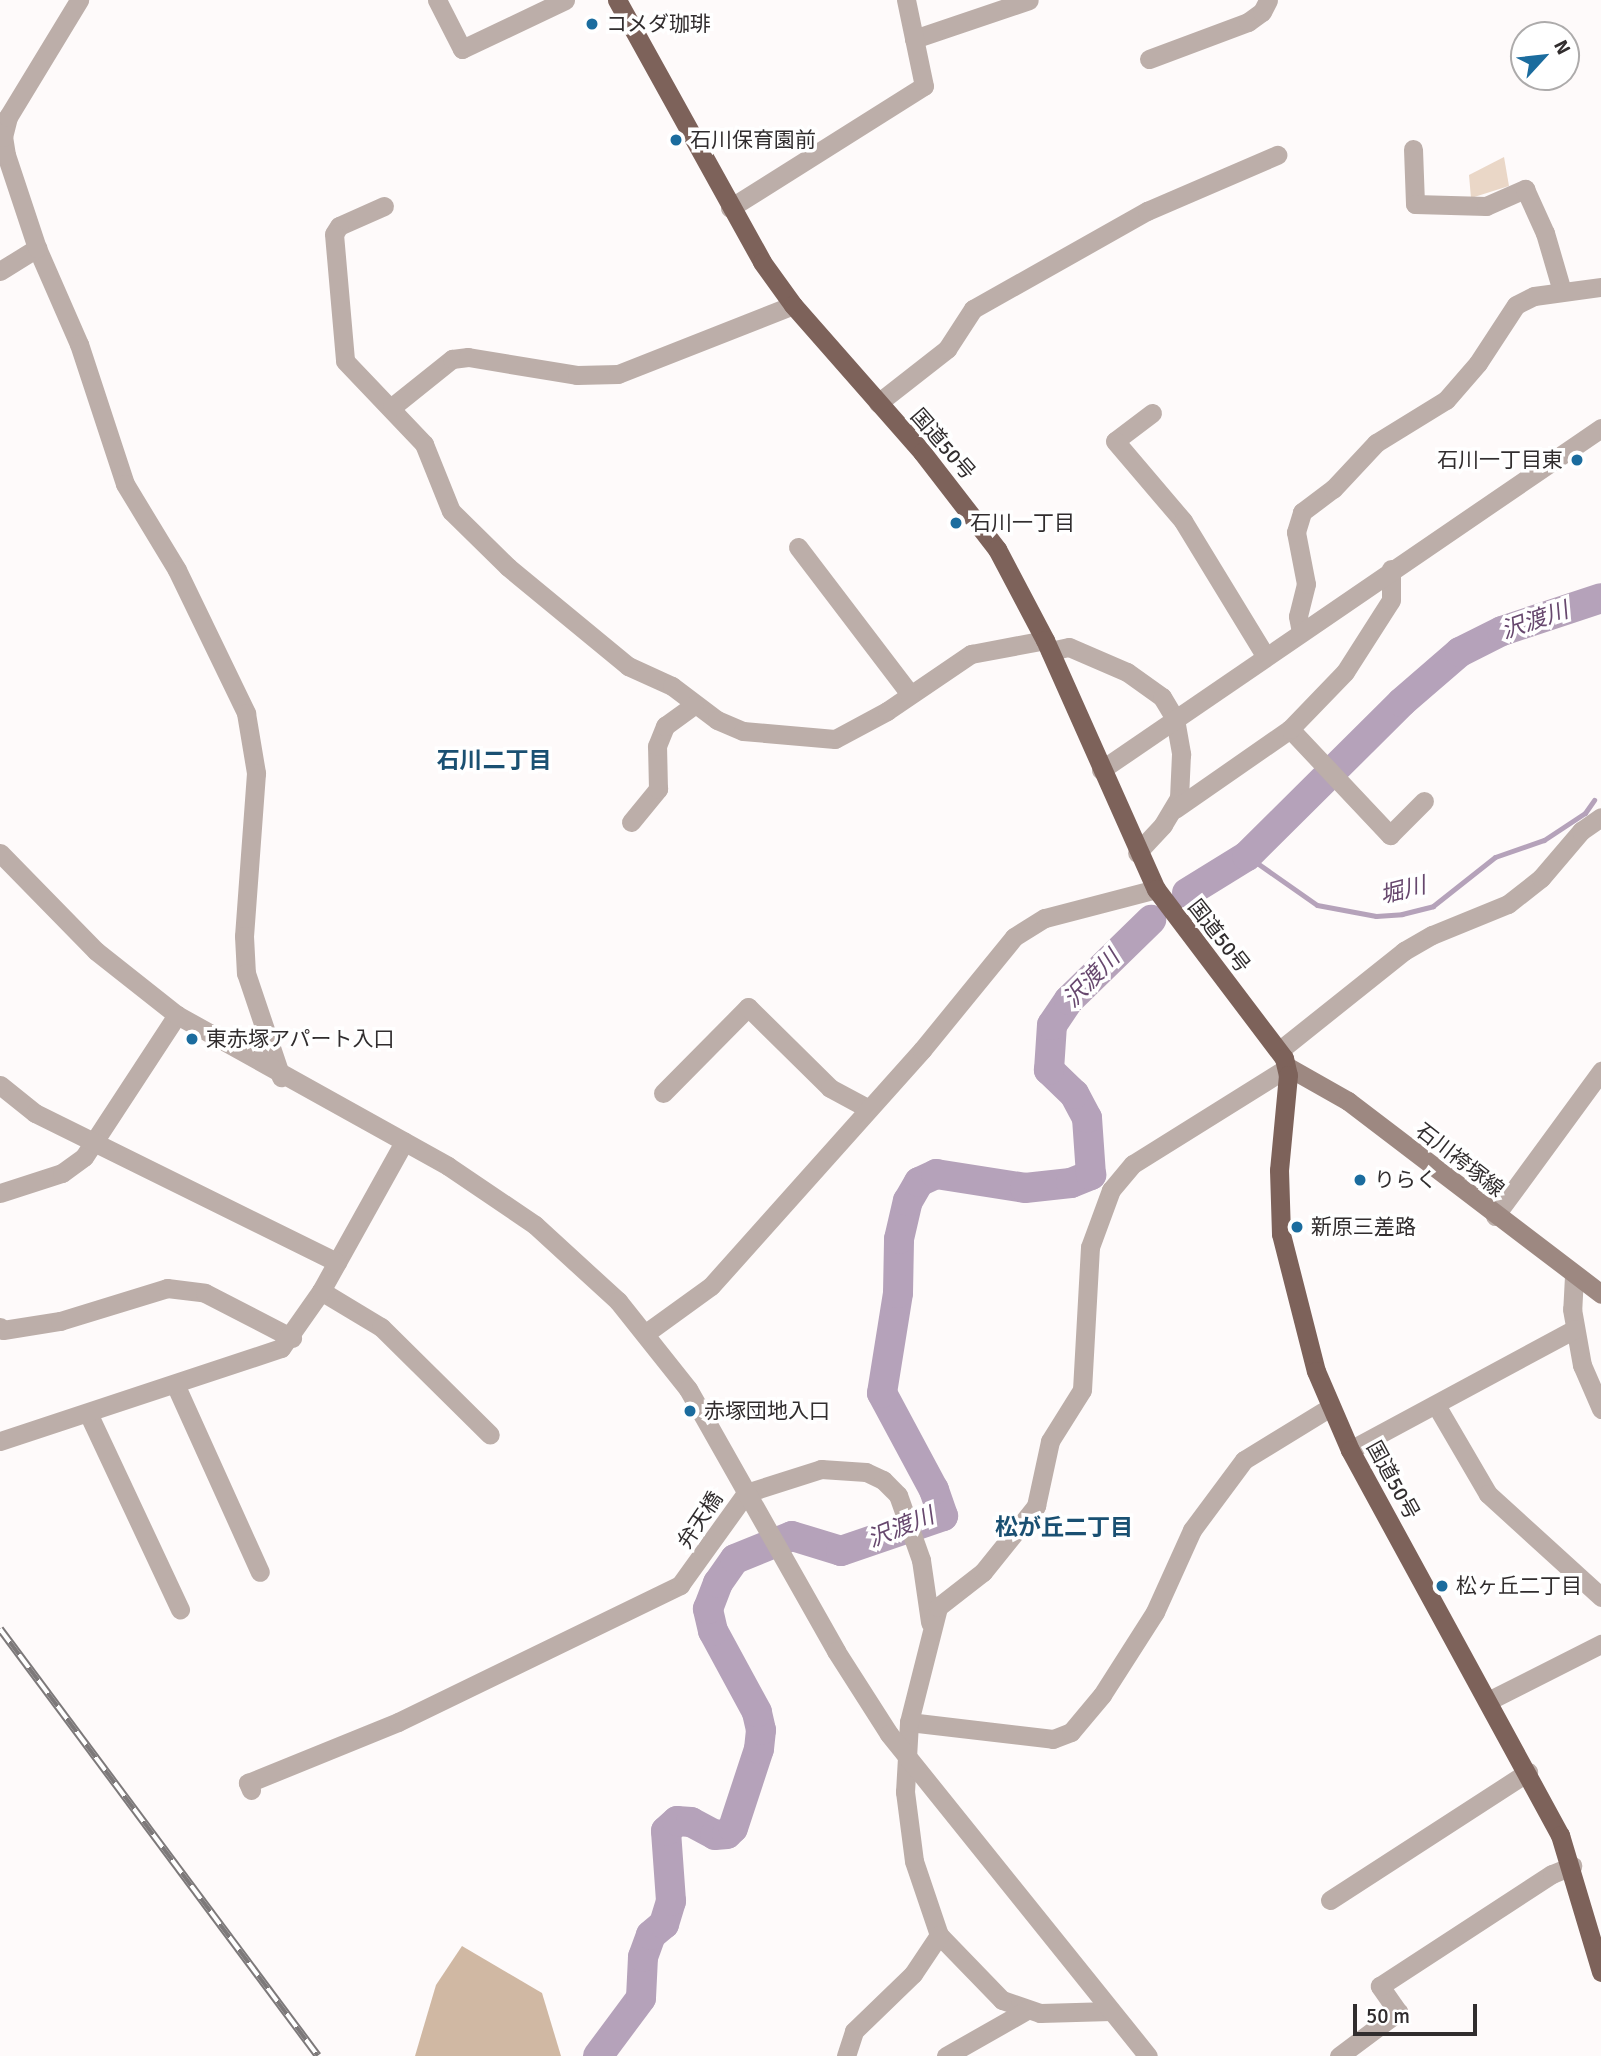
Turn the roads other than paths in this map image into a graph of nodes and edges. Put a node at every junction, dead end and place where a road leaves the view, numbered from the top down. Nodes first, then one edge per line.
1 (79, 0) edge
2 (437, 0) edge
3 (565, 0) edge
4 (617, 0) edge
5 (906, 0) edge
6 (1028, 0) edge
7 (1268, 0) edge
8 (914, 39) junction
9 (1149, 59) dead end
10 (1413, 149) dead end
11 (1277, 155) dead end
12 (384, 206) dead end
13 (730, 208) junction
14 (37, 248) junction
15 (0, 271) edge
16 (1601, 287) edge
17 (1562, 291) junction
18 (793, 305) junction
19 (878, 403) junction
20 (392, 407) junction
21 (1152, 413) dead end
22 (1601, 428) edge
23 (798, 547) dead end
24 (1391, 569) junction
25 (1301, 632) junction
26 (1047, 645) junction
27 (1266, 657) junction
28 (910, 694) junction
29 (694, 705) junction
30 (1175, 719) junction
31 (1290, 729) junction
32 (1101, 770) junction
33 (1424, 801) dead end
34 (1175, 809) junction
35 (1601, 817) edge
36 (631, 822) dead end
37 (0, 853) edge
38 (1137, 853) junction
39 (1156, 889) junction
40 (177, 1015) junction
41 (1284, 1059) junction
42 (1601, 1071) edge
43 (281, 1077) junction
44 (0, 1086) edge
45 (663, 1093) dead end
46 (867, 1108) junction
47 (404, 1142) junction
48 (94, 1144) junction
49 (0, 1193) edge
50 (1495, 1216) junction
51 (337, 1262) junction
52 (1574, 1276) junction
53 (321, 1291) junction
54 (1601, 1294) edge
55 (0, 1327) edge
56 (1575, 1329) junction
57 (646, 1333) junction
58 (292, 1338) junction
59 (175, 1384) junction
60 (1436, 1405) junction
61 (1329, 1408) junction
62 (1601, 1409) edge
63 (88, 1413) junction
64 (490, 1435) dead end
65 (0, 1441) edge
66 (1350, 1450) junction
67 (746, 1493) junction
68 (260, 1572) dead end
69 (1601, 1597) edge
70 (180, 1609) dead end
71 (930, 1622) junction
72 (1601, 1644) edge
73 (1488, 1701) junction
74 (909, 1722) junction
75 (905, 1755) junction
76 (1528, 1772) junction
77 (251, 1790) dead end
78 (1572, 1866) junction
79 (1330, 1900) dead end
80 (939, 1935) junction
81 (1601, 1972) edge
82 (1027, 2010) junction
83 (1111, 2011) junction
84 (846, 2056) edge
85 (946, 2056) edge
86 (1147, 2056) edge
87 (1339, 2056) edge

1 - 14 street
2 - 3 street
4 - 13 highway, 国道50号
5 - 8 street
6 - 8 street
7 - 9 street
8 - 13 street
10 - 17 street
11 - 19 street
12 - 20 street
13 - 18 highway, 国道50号
14 - 15 street
14 - 43 street
16 - 17 street
17 - 25 street
18 - 19 highway, 国道50号
18 - 20 street
19 - 26 highway, 国道50号
20 - 29 street
21 - 27 street
22 - 24 street
23 - 28 street
24 - 25 street
24 - 31 street
25 - 27 street
26 - 28 street
26 - 30 street
26 - 32 highway, 国道50号
27 - 30 street
28 - 29 street
29 - 36 street
30 - 32 street
30 - 34 street
31 - 33 street
31 - 34 street
32 - 38 highway, 国道50号
34 - 38 street
35 - 41 street
37 - 40 street
38 - 39 highway, 国道50号
39 - 41 highway, 国道50号
39 - 46 street
40 - 43 street
40 - 48 street
41 - 50 main road, 石川袴塚線
41 - 61 highway, 国道50号
41 - 71 street
42 - 50 street
43 - 47 street
44 - 48 street
45 - 46 street
46 - 57 street
47 - 51 street
47 - 57 street
48 - 49 street
48 - 51 street
50 - 52 main road, 石川袴塚線
51 - 53 street
52 - 54 main road, 石川袴塚線
52 - 56 street
53 - 58 street
53 - 64 street
55 - 58 street
56 - 60 street
56 - 62 street
57 - 67 street
58 - 59 street
59 - 63 street
59 - 68 street
60 - 66 street
60 - 69 street
61 - 66 highway, 国道50号
61 - 74 street
63 - 65 street
63 - 70 street
66 - 73 highway, 国道50号
67 - 71 street, 弁天橋
67 - 75 street
67 - 77 street, 弁天橋
71 - 74 street
72 - 73 street
73 - 76 highway, 国道50号
74 - 75 street
75 - 80 street
75 - 83 street
76 - 78 highway, 国道50号
76 - 79 street
78 - 81 highway, 国道50号
78 - 87 street
80 - 82 street
80 - 84 street
82 - 83 street
82 - 85 street
83 - 86 street

